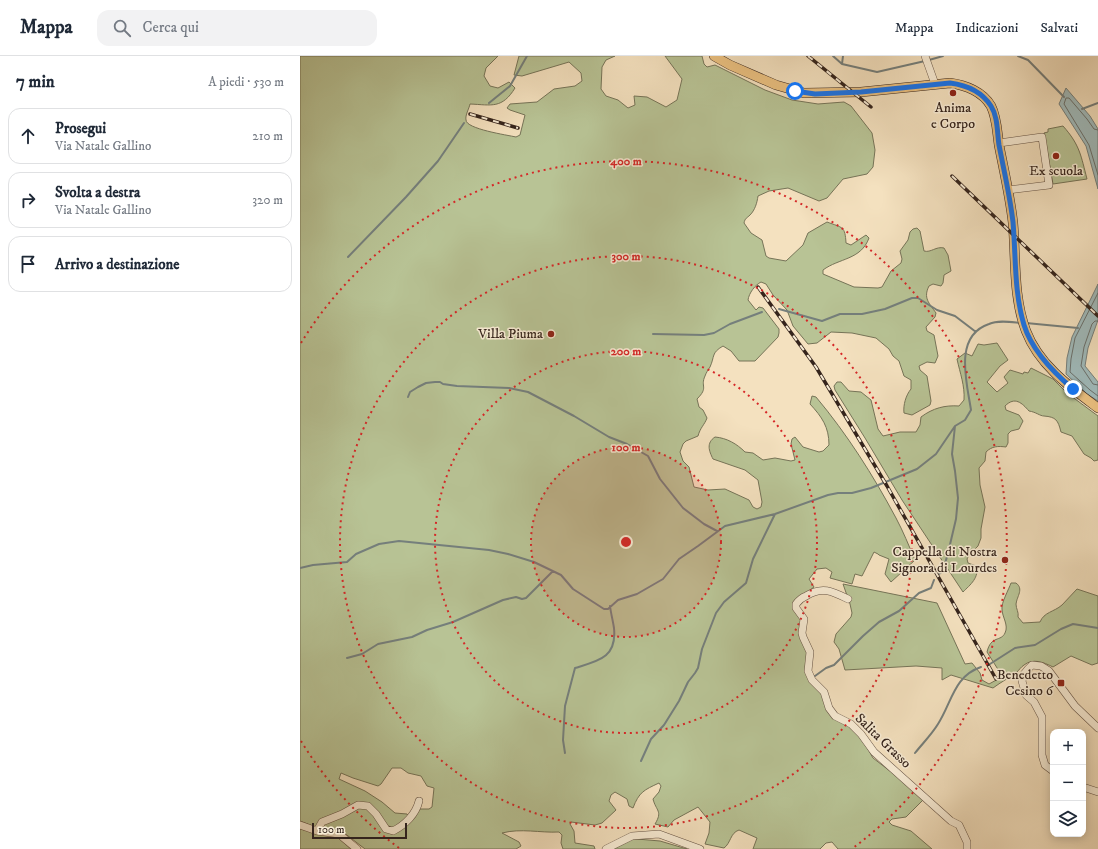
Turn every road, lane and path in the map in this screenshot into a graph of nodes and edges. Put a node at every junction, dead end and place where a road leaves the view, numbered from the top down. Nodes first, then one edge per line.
1 (714, 56) edge
2 (925, 56) edge
3 (935, 84) junction
4 (999, 144) junction
5 (1008, 190) junction
6 (1098, 408) edge
7 (848, 599) dead end
8 (1098, 728) edge
9 (1050, 769) edge
10 (1086, 788) edge
11 (1098, 792) edge
12 (419, 801) dead end
13 (300, 825) edge
14 (316, 831) junction
15 (357, 849) edge
16 (606, 849) edge
17 (700, 849) edge
18 (967, 849) edge

1 - 3 main road
2 - 3 street
3 - 4 main road
4 - 5 main road
4 - 5 street
5 - 6 main road
7 - 18 street, Salita Grasso
8 - 9 street
10 - 11 street
12 - 14 street
13 - 14 street
14 - 15 street
16 - 17 street

